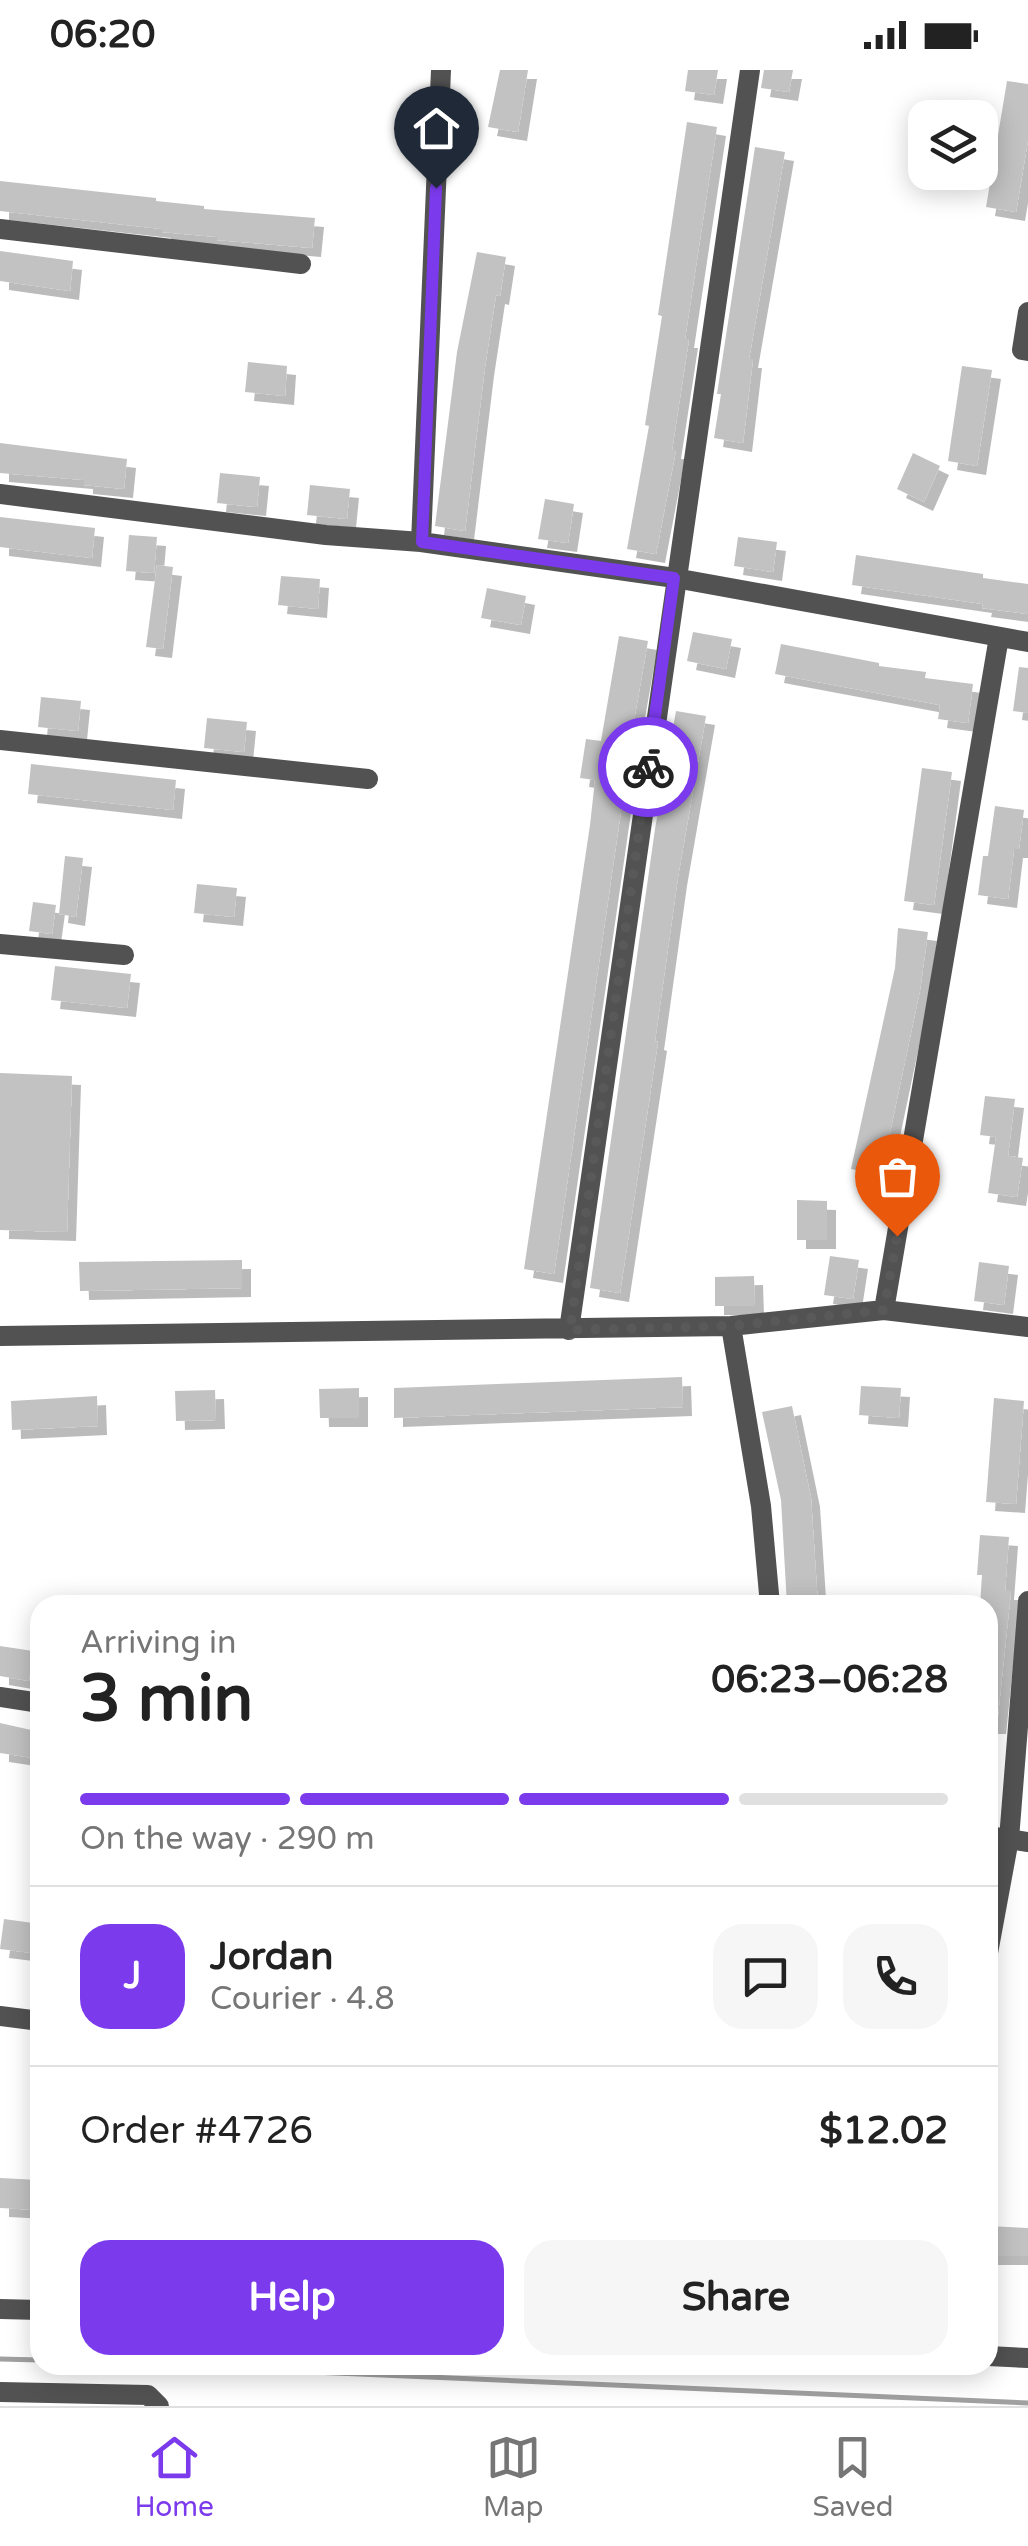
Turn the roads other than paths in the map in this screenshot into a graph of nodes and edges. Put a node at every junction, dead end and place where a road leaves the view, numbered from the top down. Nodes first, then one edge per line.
1 (441, 70) edge
2 (750, 70) edge
3 (0, 228) edge
4 (301, 264) dead end
5 (1028, 312) edge
6 (1028, 351) edge
7 (0, 494) edge
8 (422, 542) junction
9 (674, 578) junction
10 (999, 637) junction
11 (1028, 642) edge
12 (0, 740) edge
13 (368, 779) dead end
14 (0, 944) edge
15 (124, 955) dead end
16 (884, 1310) junction
17 (731, 1326) junction
18 (1028, 1327) edge
19 (570, 1330) junction
20 (0, 1336) edge
21 (769, 1595) edge
22 (1028, 1601) edge
23 (0, 1697) edge
24 (30, 1702) edge
25 (1008, 1839) edge
26 (998, 1896) edge
27 (0, 2016) edge
28 (30, 2020) edge
29 (0, 2309) edge
30 (30, 2310) edge
31 (998, 2356) edge
32 (1028, 2358) edge
33 (0, 2392) edge
34 (159, 2406) edge

1 - 8 street
2 - 9 street
3 - 4 street
5 - 6 street
7 - 8 street
8 - 9 street
9 - 10 street
9 - 19 street
10 - 11 street
10 - 16 street
12 - 13 street
14 - 15 street
16 - 17 street
16 - 18 street
17 - 19 street
17 - 21 street
19 - 20 street
22 - 25 street
23 - 24 street
25 - 26 street
27 - 28 street
29 - 30 street
31 - 32 street
33 - 34 street

